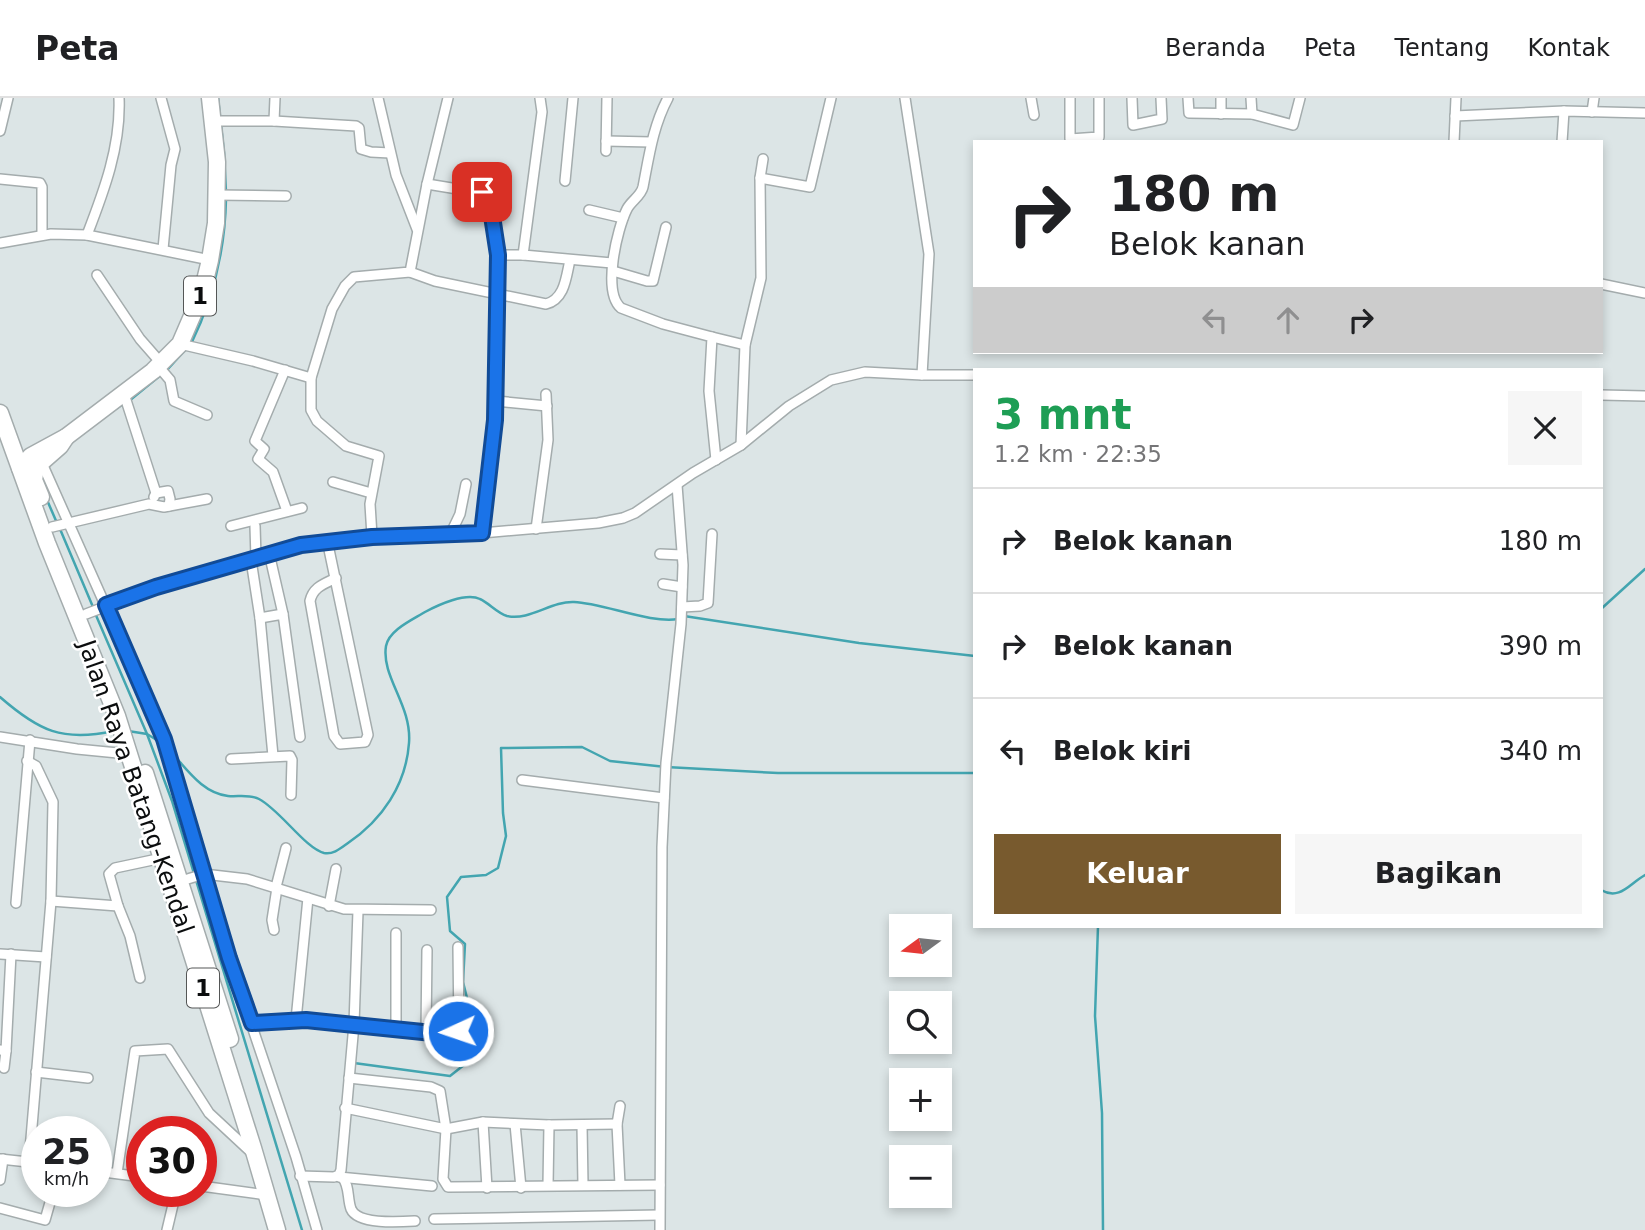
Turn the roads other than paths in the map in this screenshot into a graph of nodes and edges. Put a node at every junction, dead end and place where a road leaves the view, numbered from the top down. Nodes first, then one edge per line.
1 (8, 98) edge
2 (119, 98) edge
3 (161, 98) edge
4 (210, 98) edge
5 (275, 98) edge
6 (378, 98) edge
7 (448, 98) edge
8 (540, 98) edge
9 (573, 98) edge
10 (607, 98) edge
11 (668, 98) edge
12 (831, 98) edge
13 (905, 98) edge
14 (1031, 98) edge
15 (1070, 98) edge
16 (1099, 98) edge
17 (1132, 98) edge
18 (1161, 98) edge
19 (1188, 98) edge
20 (1221, 98) edge
21 (1251, 98) edge
22 (1300, 98) edge
23 (1456, 98) edge
24 (1594, 98) edge
25 (1564, 111) junction
26 (1592, 112) junction
27 (1645, 113) edge
28 (1221, 114) junction
29 (1252, 114) junction
30 (1034, 115) dead end
31 (1455, 116) junction
32 (220, 121) junction
33 (274, 121) junction
34 (0, 131) edge
35 (1454, 140) edge
36 (1562, 140) edge
37 (606, 141) junction
38 (651, 142) junction
39 (606, 151) dead end
40 (390, 153) junction
41 (763, 159) dead end
42 (760, 178) junction
43 (0, 180) edge
44 (565, 181) dead end
45 (427, 184) junction
46 (223, 196) junction
47 (286, 197) dead end
48 (589, 210) dead end
49 (623, 218) junction
50 (666, 227) dead end
51 (417, 230) junction
52 (42, 235) junction
53 (87, 235) junction
54 (0, 243) edge
55 (163, 249) junction
56 (498, 255) junction
57 (523, 255) junction
58 (210, 260) junction
59 (570, 260) junction
60 (612, 267) junction
61 (410, 272) junction
62 (97, 275) dead end
63 (1603, 284) edge
64 (496, 293) junction
65 (1645, 293) edge
66 (712, 337) junction
67 (187, 345) junction
68 (745, 345) junction
69 (160, 366) junction
70 (285, 370) junction
71 (922, 375) junction
72 (973, 375) edge
73 (311, 378) junction
74 (547, 394) dead end
75 (1603, 396) edge
76 (1645, 397) edge
77 (126, 400) junction
78 (496, 401) junction
79 (547, 406) junction
80 (0, 413) edge
81 (207, 415) dead end
82 (66, 437) junction
83 (741, 445) junction
84 (716, 460) junction
85 (41, 461) junction
86 (20, 468) junction
87 (333, 482) dead end
88 (466, 484) dead end
89 (677, 485) junction
90 (371, 493) junction
91 (156, 494) junction
92 (207, 499) dead end
93 (149, 504) junction
94 (169, 506) junction
95 (302, 508) dead end
96 (287, 511) junction
97 (60, 525) junction
98 (231, 526) dead end
99 (255, 526) dead end
100 (536, 529) junction
101 (482, 533) junction
102 (712, 534) dead end
103 (450, 535) junction
104 (372, 537) junction
105 (327, 540) junction
106 (269, 553) junction
107 (660, 554) dead end
108 (682, 555) junction
109 (253, 559) junction
110 (336, 578) junction
111 (663, 584) dead end
112 (682, 587) junction
113 (94, 610) junction
114 (283, 614) junction
115 (681, 614) junction
116 (260, 618) junction
117 (122, 717) junction
118 (0, 737) edge
119 (300, 737) dead end
120 (30, 740) junction
121 (130, 749) junction
122 (274, 756) junction
123 (231, 759) dead end
124 (27, 761) junction
125 (522, 780) dead end
126 (291, 795) dead end
127 (664, 798) junction
128 (286, 848) dead end
129 (162, 858) junction
130 (336, 869) dead end
131 (202, 874) junction
132 (183, 881) junction
133 (276, 888) junction
134 (308, 898) junction
135 (51, 901) junction
136 (16, 903) dead end
137 (118, 906) junction
138 (329, 906) junction
139 (431, 910) dead end
140 (358, 911) junction
141 (274, 930) dead end
142 (396, 933) dead end
143 (458, 947) dead end
144 (427, 950) dead end
145 (0, 954) edge
146 (11, 954) junction
147 (46, 957) junction
148 (140, 978) dead end
149 (296, 1020) junction
150 (252, 1023) junction
151 (354, 1024) junction
152 (396, 1029) junction
153 (426, 1033) junction
154 (3, 1051) edge
155 (4, 1068) dead end
156 (36, 1072) junction
157 (88, 1077) dead end
158 (349, 1078) junction
159 (620, 1106) dead end
160 (345, 1108) junction
161 (35, 1116) edge
162 (483, 1122) junction
163 (515, 1124) junction
164 (617, 1124) junction
165 (549, 1125) junction
166 (582, 1125) junction
167 (446, 1129) junction
168 (255, 1155) junction
169 (2, 1159) edge
170 (21, 1161) edge
171 (112, 1173) edge
172 (117, 1174) junction
173 (126, 1175) edge
174 (300, 1175) junction
175 (338, 1177) junction
176 (0, 1181) edge
177 (548, 1185) junction
178 (583, 1185) junction
179 (620, 1185) junction
180 (660, 1185) junction
181 (432, 1186) dead end
182 (217, 1188) edge
183 (487, 1188) junction
184 (521, 1188) junction
185 (267, 1195) junction
186 (49, 1207) edge
187 (172, 1207) edge
188 (0, 1208) edge
189 (659, 1215) junction
190 (434, 1219) dead end
191 (415, 1221) dead end
192 (44, 1225) edge
193 (167, 1230) edge
194 (277, 1230) edge
195 (288, 1230) edge
196 (317, 1230) edge
197 (660, 1230) edge

1 - 34 street
2 - 53 street
3 - 55 street
4 - 32 highway, 1
5 - 33 street
6 - 40 street
7 - 45 street
8 - 57 street
9 - 44 street
10 - 37 street
11 - 38 street
12 - 42 street
13 - 71 street
14 - 30 street
15 - 16 street
17 - 18 street
19 - 28 street
20 - 28 street
21 - 29 street
22 - 29 street
23 - 31 street
24 - 26 street
25 - 26 street
25 - 31 street
25 - 36 street
26 - 27 street
28 - 29 street
31 - 35 street
32 - 33 street
32 - 46 highway, 1
33 - 40 street
37 - 38 street
37 - 39 street
38 - 49 street
40 - 51 street
41 - 42 street
42 - 68 street
43 - 52 street
45 - 51 street
45 - 56 street
46 - 47 street
46 - 58 highway, 1
48 - 49 street
49 - 60 street
50 - 60 street
51 - 61 street
52 - 53 street
52 - 54 street
53 - 55 street
55 - 58 street
56 - 57 street
56 - 64 street
57 - 59 street
58 - 67 highway, 1
59 - 60 street
59 - 64 street
60 - 66 street
61 - 64 street
61 - 73 street
62 - 69 street
63 - 65 street
64 - 78 street
66 - 68 street
66 - 84 street
67 - 69 highway, 1
67 - 70 street
68 - 83 street
69 - 77 highway, 1
69 - 81 street
70 - 73 street
70 - 96 street
71 - 72 street
71 - 83 street
73 - 90 street
74 - 79 street
75 - 76 street
77 - 82 highway, 1
77 - 91 street
78 - 79 street
78 - 101 street
79 - 100 street
80 - 86 highway, 1
82 - 85 highway, 1
82 - 86 highway, 1
83 - 84 street
84 - 89 street
85 - 97 street
85 - 97 highway, Jalan Raya Batang-Kendal / 1
86 - 117 highway, Jalan Raya Batang-Kendal / 1
87 - 90 street
88 - 103 street
89 - 100 street
89 - 108 street
90 - 104 street
91 - 93 street
91 - 94 street
92 - 94 street
93 - 94 street
93 - 97 street
95 - 96 street
96 - 98 street
97 - 113 highway, Jalan Raya Batang-Kendal / 1
99 - 109 street
100 - 101 street
101 - 103 street
102 - 115 street
103 - 104 street
104 - 105 street
105 - 106 street
105 - 110 street
106 - 109 street
106 - 114 street
107 - 108 street
108 - 112 street
109 - 113 street
109 - 116 street
110 - 110 street
111 - 112 street
112 - 115 street
113 - 117 highway, Jalan Raya Batang-Kendal / 1
113 - 131 street
114 - 116 street
114 - 119 street
115 - 127 street
116 - 122 street
117 - 121 highway, Jalan Raya Batang-Kendal / 1
118 - 120 street
120 - 121 street
120 - 124 street
121 - 129 highway, Jalan Raya Batang-Kendal / 1
121 - 132 highway, Jalan Raya Batang-Kendal / 1
122 - 123 street
122 - 126 street
124 - 135 street
124 - 136 street
125 - 127 street
127 - 180 street
128 - 133 street
129 - 137 street
129 - 168 highway, Jalan Raya Batang-Kendal / 1
130 - 138 street
131 - 132 street
131 - 133 street
131 - 150 street
132 - 195 highway, Jalan Raya Batang-Kendal / 1
133 - 134 street
133 - 141 street
134 - 138 street
134 - 149 street
135 - 137 street
135 - 147 street
137 - 148 street
138 - 140 street
139 - 140 street
140 - 151 street
142 - 152 street
143 - 153 street
144 - 153 street
145 - 146 street
146 - 147 street
146 - 154 street
147 - 156 street
149 - 150 street
149 - 151 street
150 - 174 street
151 - 152 street
151 - 158 street
152 - 153 street
154 - 155 street
156 - 157 street
156 - 161 street
158 - 160 street
158 - 167 street
159 - 164 street
160 - 167 street
160 - 175 street
162 - 163 street
162 - 167 street
162 - 183 street
163 - 165 street
163 - 184 street
164 - 166 street
164 - 179 street
165 - 166 street
165 - 177 street
166 - 178 street
167 - 183 street
168 - 172 street
168 - 185 highway, Jalan Raya Batang-Kendal / 1
169 - 170 street
169 - 176 street
171 - 172 street
172 - 173 street
174 - 175 street
174 - 196 street
175 - 181 street
175 - 191 street
177 - 178 street
177 - 184 street
178 - 179 street
179 - 180 street
180 - 189 street
182 - 185 street
183 - 184 street
185 - 194 highway, Jalan Raya Batang-Kendal / 1
186 - 192 street
187 - 193 street
188 - 192 street
189 - 190 street
189 - 197 street

